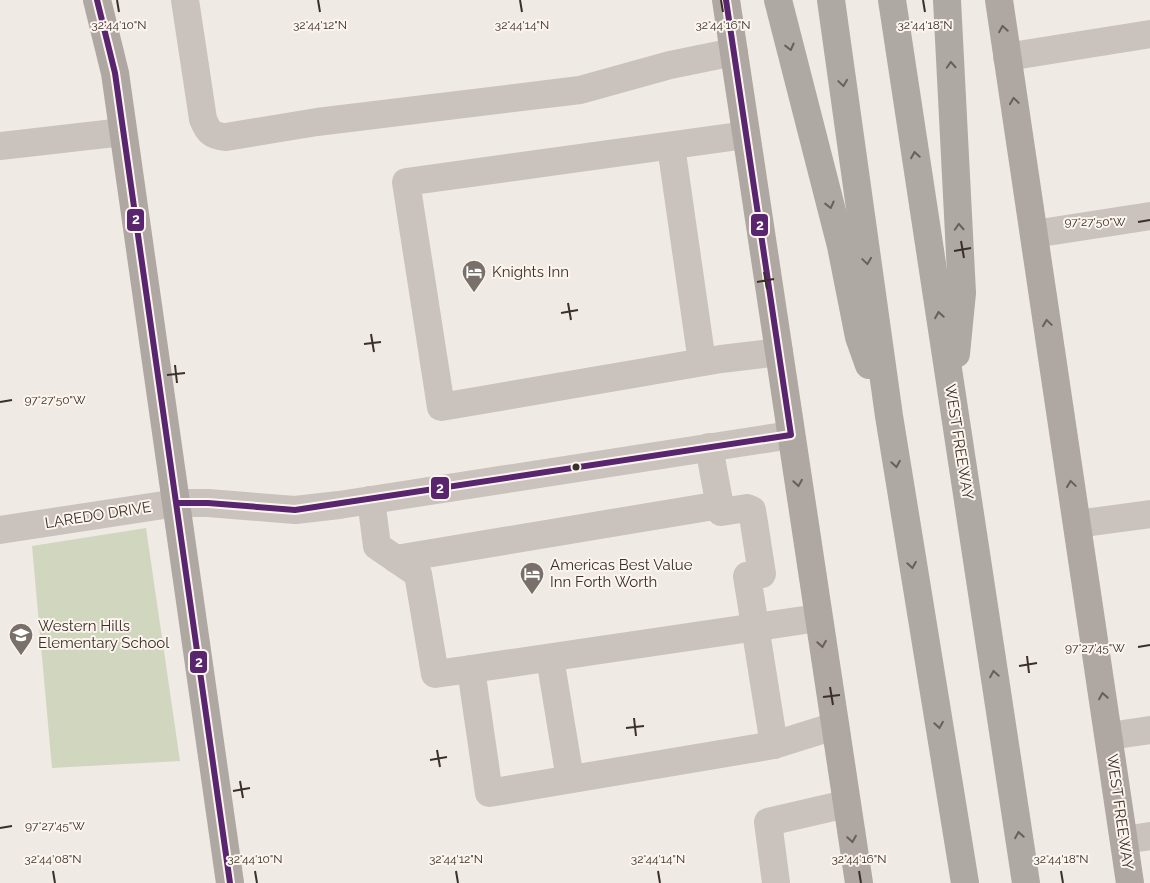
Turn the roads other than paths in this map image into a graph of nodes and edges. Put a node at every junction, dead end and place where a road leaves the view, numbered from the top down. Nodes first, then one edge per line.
1 (97, 0) edge
2 (185, 0) edge
3 (726, 0) edge
4 (778, 0) edge
5 (831, 0) edge
6 (892, 0) edge
7 (947, 0) edge
8 (999, 0) edge
9 (1150, 34) edge
10 (734, 52) junction
11 (1008, 57) junction
12 (124, 132) junction
13 (746, 135) junction
14 (0, 146) edge
15 (671, 146) junction
16 (1150, 216) edge
17 (1034, 234) junction
18 (778, 352) junction
19 (702, 362) junction
20 (952, 398) junction
21 (889, 416) junction
22 (791, 435) junction
23 (710, 447) junction
24 (371, 500) junction
25 (177, 504) junction
26 (720, 506) junction
27 (1150, 514) edge
28 (1077, 524) junction
29 (0, 530) edge
30 (396, 558) junction
31 (818, 618) junction
32 (755, 628) junction
33 (550, 658) junction
34 (471, 669) junction
35 (835, 726) junction
36 (1150, 730) edge
37 (1108, 736) junction
38 (774, 745) junction
39 (570, 779) junction
40 (846, 804) junction
41 (1137, 838) edge
42 (230, 883) edge
43 (776, 883) edge
44 (859, 883) edge
45 (965, 883) edge
46 (1026, 883) edge
47 (1130, 883) edge

1 - 12 main road
2 - 10 street
3 - 10 main road
4 -> 21 highway
5 -> 21 highway
20 -> 6 highway, WEST FREEWAY
20 -> 7 highway
11 -> 8 main road, WEST FREEWAY
9 - 11 street
10 - 13 main road
17 -> 11 main road, WEST FREEWAY
12 - 14 street
12 - 25 main road
13 - 15 street
13 - 18 main road
15 - 19 street
15 - 19 street
16 - 17 street
28 -> 17 main road, WEST FREEWAY
18 - 19 street
18 - 22 main road
46 -> 20 highway, WEST FREEWAY
21 -> 45 highway
22 - 23 street, LAREDO DRIVE
22 -> 31 main road
23 - 24 street, LAREDO DRIVE
23 - 26 street
24 - 25 street, LAREDO DRIVE
24 - 30 street
25 - 29 street, LAREDO DRIVE
25 - 42 main road
26 - 30 street
26 - 32 street
27 - 28 street
37 -> 28 main road, WEST FREEWAY
30 - 34 street
31 - 32 street
31 -> 35 main road
32 - 33 street
32 - 38 street
33 - 34 street
33 - 39 street
34 - 39 street
35 - 38 street
35 - 40 main road
36 - 37 street
37 - 41 main road, WEST FREEWAY
38 - 39 street
40 - 43 street
40 -> 44 main road
41 - 47 main road, WEST FREEWAY

